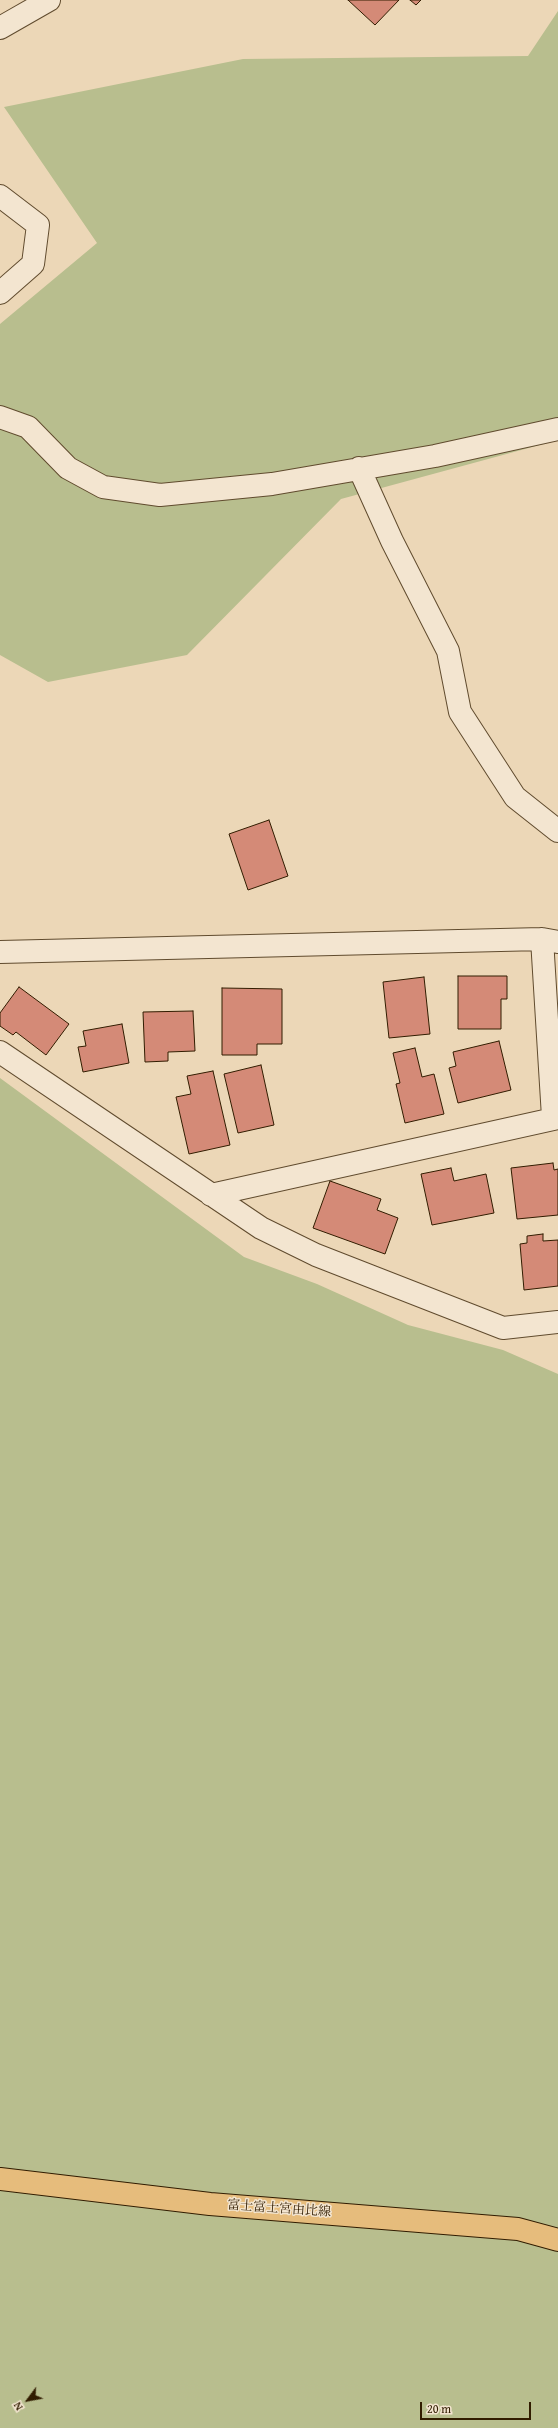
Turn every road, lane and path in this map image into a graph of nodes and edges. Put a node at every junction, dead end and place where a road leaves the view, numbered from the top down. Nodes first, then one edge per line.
1 (48, 0) edge
2 (0, 28) edge
3 (0, 196) edge
4 (0, 293) edge
5 (0, 417) edge
6 (558, 429) edge
7 (359, 468) junction
8 (558, 831) edge
9 (550, 940) edge
10 (0, 952) edge
11 (0, 1052) edge
12 (556, 1118) edge
13 (211, 1195) junction
14 (558, 1322) edge
15 (0, 2179) edge
16 (558, 2240) edge

1 - 2 street
3 - 4 street
5 - 7 street
6 - 7 street
7 - 8 street
9 - 10 street
9 - 12 street
11 - 13 street
12 - 13 street
13 - 14 street
15 - 16 main road, 富士富士宮由比線

